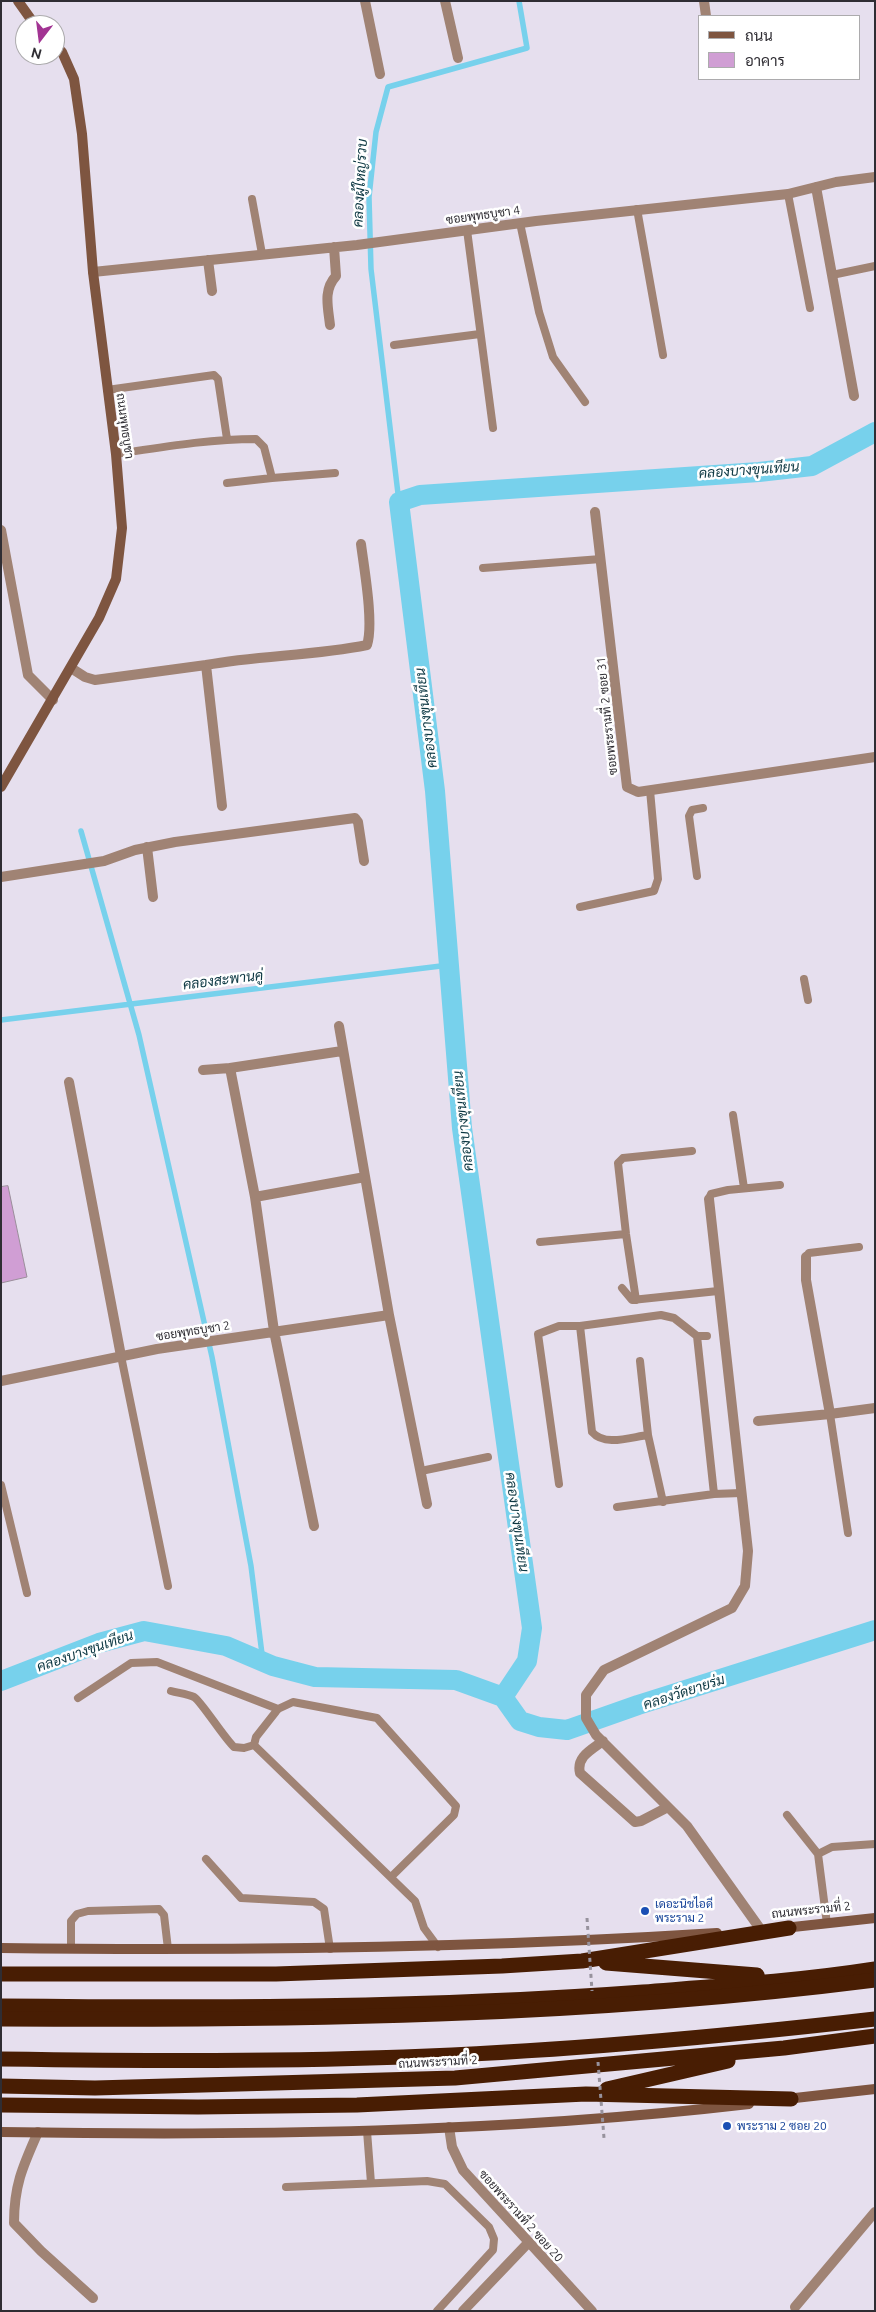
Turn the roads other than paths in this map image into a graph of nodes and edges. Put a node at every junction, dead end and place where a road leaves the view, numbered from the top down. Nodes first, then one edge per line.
1 (18, 1) edge
2 (365, 1) edge
3 (446, 1) edge
4 (704, 1) edge
5 (28, 15) edge
6 (706, 15) edge
7 (458, 58) dead end
8 (65, 59) edge
9 (380, 74) dead end
10 (875, 177) edge
11 (816, 187) junction
12 (788, 194) junction
13 (252, 199) dead end
14 (637, 209) junction
15 (520, 223) junction
16 (466, 230) junction
17 (334, 247) junction
18 (262, 254) junction
19 (208, 260) junction
20 (875, 266) edge
21 (93, 272) junction
22 (832, 275) junction
23 (212, 291) dead end
24 (810, 308) dead end
25 (330, 325) dead end
26 (480, 334) junction
27 (394, 345) dead end
28 (663, 355) dead end
29 (107, 390) junction
30 (854, 396) dead end
31 (585, 402) dead end
32 (493, 428) dead end
33 (227, 439) junction
34 (116, 454) junction
35 (335, 473) dead end
36 (272, 478) junction
37 (227, 483) dead end
38 (595, 512) dead end
39 (1, 530) edge
40 (360, 544) dead end
41 (601, 559) junction
42 (482, 568) dead end
43 (206, 665) junction
44 (71, 668) junction
45 (53, 700) junction
46 (875, 757) edge
47 (1, 787) edge
48 (650, 790) junction
49 (222, 806) dead end
50 (703, 808) dead end
51 (147, 847) junction
52 (364, 861) dead end
53 (697, 876) dead end
54 (1, 877) edge
55 (153, 897) dead end
56 (580, 907) dead end
57 (804, 979) dead end
58 (808, 1000) dead end
59 (339, 1026) dead end
60 (342, 1051) junction
61 (230, 1068) junction
62 (203, 1070) dead end
63 (69, 1082) dead end
64 (733, 1115) dead end
65 (692, 1150) dead end
66 (365, 1177) junction
67 (780, 1185) dead end
68 (744, 1188) junction
69 (255, 1197) junction
70 (709, 1199) joint
71 (626, 1234) junction
72 (540, 1242) dead end
73 (859, 1247) dead end
74 (806, 1257) joint
75 (622, 1288) dead end
76 (718, 1291) junction
77 (636, 1300) junction
78 (390, 1314) junction
79 (580, 1326) junction
80 (274, 1331) junction
81 (697, 1336) junction
82 (707, 1336) dead end
83 (121, 1356) junction
84 (640, 1361) dead end
85 (1, 1381) edge
86 (875, 1408) edge
87 (830, 1414) junction
88 (758, 1420) dead end
89 (648, 1435) junction
90 (488, 1457) dead end
91 (421, 1471) junction
92 (559, 1484) dead end
93 (1, 1485) edge
94 (741, 1492) junction
95 (714, 1494) junction
96 (663, 1502) junction
97 (427, 1504) dead end
98 (617, 1508) dead end
99 (314, 1526) dead end
100 (848, 1533) dead end
101 (168, 1586) dead end
102 (27, 1593) dead end
103 (171, 1691) dead end
104 (78, 1698) dead end
105 (278, 1709) junction
106 (599, 1738) junction
107 (254, 1745) junction
108 (668, 1807) junction
109 (787, 1816) dead end
110 (875, 1844) edge
111 (818, 1854) junction
112 (206, 1859) dead end
113 (391, 1877) junction
114 (875, 1918) edge
115 (828, 1924) junction
116 (789, 1928) junction
117 (761, 1930) junction
118 (438, 1947) junction
119 (1, 1948) edge
120 (71, 1948) junction
121 (168, 1949) junction
122 (330, 1949) junction
123 (582, 1961) junction
124 (875, 1969) edge
125 (1, 1974) edge
126 (792, 1978) junction
127 (875, 1980) edge
128 (1, 2006) edge
129 (1, 2019) edge
130 (875, 2019) edge
131 (875, 2036) edge
132 (784, 2048) junction
133 (1, 2060) edge
134 (1, 2086) edge
135 (875, 2089) edge
136 (586, 2094) junction
137 (790, 2099) junction
138 (1, 2105) edge
139 (449, 2127) junction
140 (367, 2131) junction
141 (1, 2132) edge
142 (38, 2132) junction
143 (371, 2183) junction
144 (286, 2187) dead end
145 (875, 2212) edge
146 (528, 2242) junction
147 (94, 2298) dead end
148 (795, 2307) dead end
149 (468, 2309) edge
150 (437, 2311) edge
151 (592, 2311) edge

1 - 5 main road
2 - 9 street
3 - 7 street
4 - 6 street
8 - 21 main road, ถนนพุทธบูชา
10 - 11 street, ซอยพุทธบูชา 4
11 - 12 street, ซอยพุทธบูชา 4
11 - 22 street
12 - 14 street, ซอยพุทธบูชา 4
12 - 24 lane
13 - 18 lane
14 - 15 street, ซอยพุทธบูชา 4
14 - 28 lane
15 - 16 street, ซอยพุทธบูชา 4
15 - 31 lane
16 - 17 street, ซอยพุทธบูชา 4
16 - 26 lane
17 - 18 street, ซอยพุทธบูชา 4
17 - 25 street
18 - 19 street, ซอยพุทธบูชา 4
19 - 21 street, ซอยพุทธบูชา 4
19 - 23 street
20 - 22 lane
21 - 29 main road, ถนนพุทธบูชา
22 - 30 street
26 - 27 lane
26 - 32 lane
29 - 33 lane
29 - 34 main road, ถนนพุทธบูชา
33 - 34 lane
33 - 36 lane
34 - 44 main road, ถนนพุทธบูชา
35 - 36 lane
36 - 37 lane
38 - 41 street, ซอยพระรามที่ 2 ซอย 31
39 - 45 street
40 - 43 street
41 - 42 lane
41 - 48 street, ซอยพระรามที่ 2 ซอย 31
43 - 44 street
43 - 49 street
44 - 45 main road, ถนนพุทธบูชา
45 - 47 main road, ถนนพุทธบูชา
46 - 48 street, ซอยพระรามที่ 2 ซอย 31
48 - 56 lane
50 - 53 lane
51 - 52 street
51 - 54 street
51 - 55 street
57 - 58 lane
59 - 60 street
60 - 61 street
60 - 66 street
61 - 62 street
61 - 69 street
63 - 83 street
64 - 68 lane
65 - 71 lane
66 - 69 street
66 - 78 street
67 - 68 lane
68 - 70 lane
69 - 80 street
70 - 76 street
71 - 72 lane
71 - 77 lane
73 - 74 lane
74 - 87 street
75 - 77 lane
76 - 77 lane
76 - 94 street
78 - 80 street, ซอยพุทธบูชา 2
78 - 91 street
79 - 81 lane
79 - 89 lane
79 - 92 lane
80 - 83 street, ซอยพุทธบูชา 2
80 - 99 street
81 - 82 lane
81 - 95 lane
83 - 85 street, ซอยพุทธบูชา 2
83 - 101 lane
84 - 89 lane
86 - 87 street
87 - 88 street
87 - 100 lane
89 - 96 lane
90 - 91 lane
91 - 97 street
93 - 102 lane
94 - 95 lane
94 - 106 street
95 - 96 lane
96 - 98 lane
103 - 107 lane
104 - 105 lane
105 - 107 lane
105 - 113 lane
106 - 108 street
106 - 108 street
107 - 113 lane
108 - 117 street
109 - 111 lane
110 - 111 lane
111 - 115 lane
112 - 122 lane
113 - 118 lane
114 - 115 main road, ถนนพระรามที่ 2
115 - 116 main road, ถนนพระรามที่ 2
116 - 117 main road, ถนนพระรามที่ 2
116 - 123 highway
117 - 118 main road, ถนนพระรามที่ 2
118 - 122 main road, ถนนพระรามที่ 2
119 - 120 main road, ถนนพระรามที่ 2
120 - 121 main road, ถนนพระรามที่ 2
120 - 121 lane
121 - 122 main road, ถนนพระรามที่ 2
123 - 125 highway
123 - 126 highway
124 - 126 highway
126 - 128 highway
127 - 129 highway, bridge
130 - 133 highway, bridge
131 - 132 highway, ถนนพระรามที่ 2
132 - 134 highway, ถนนพระรามที่ 2
132 - 136 highway
135 - 137 main road
136 - 137 highway
136 - 138 highway
137 - 139 main road
139 - 140 main road
139 - 146 street, ซอยพระรามที่ 2 ซอย 20
140 - 142 main road
140 - 143 lane
141 - 142 main road
142 - 147 street
143 - 144 lane
143 - 150 lane
145 - 148 street
146 - 149 street
146 - 151 street, ซอยพระรามที่ 2 ซอย 20

